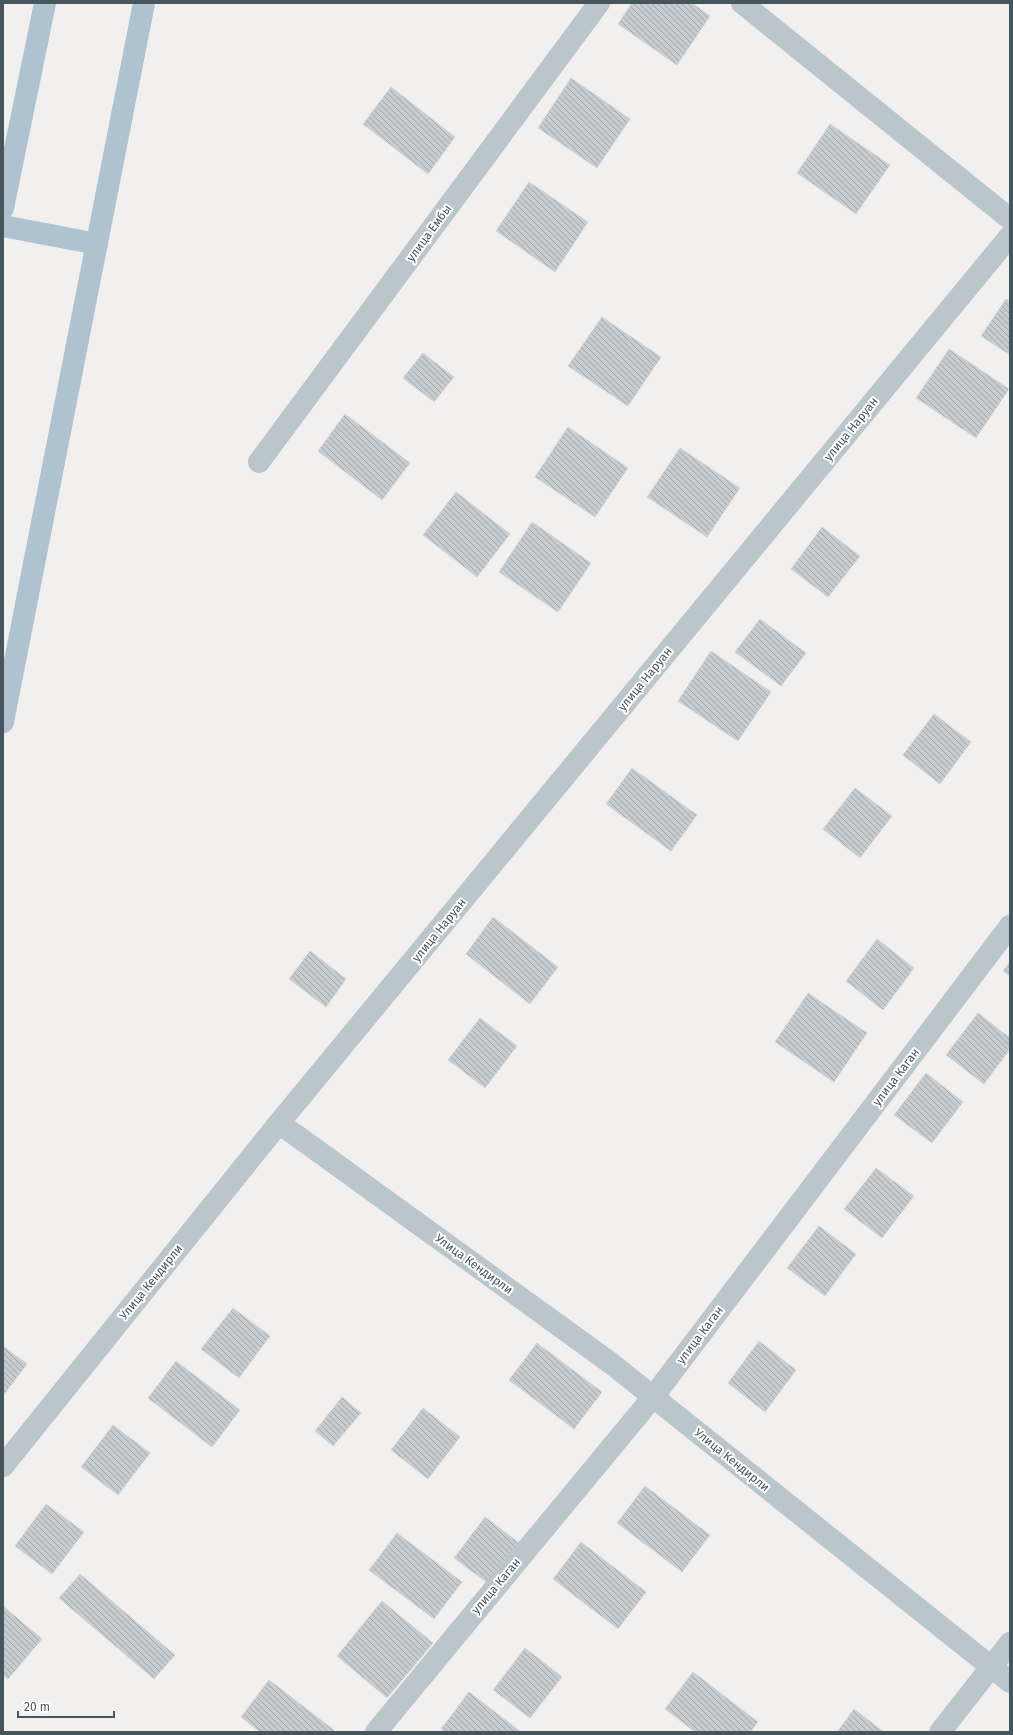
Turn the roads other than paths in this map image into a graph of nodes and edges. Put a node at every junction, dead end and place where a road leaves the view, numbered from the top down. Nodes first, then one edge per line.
1 (45, 3) edge
2 (144, 3) edge
3 (599, 3) edge
4 (742, 3) edge
5 (3, 208) edge
6 (1010, 219) edge
7 (3, 226) edge
8 (1010, 236) edge
9 (97, 244) junction
10 (259, 462) dead end
11 (3, 722) edge
12 (1010, 926) edge
13 (279, 1123) junction
14 (653, 1397) junction
15 (3, 1466) edge
16 (1010, 1643) edge
17 (992, 1667) junction
18 (1010, 1682) edge
19 (376, 1732) edge
20 (940, 1732) edge

1 - 5 main road
2 - 9 main road
3 - 10 street, улица Ембы
4 - 6 street
7 - 9 main road
8 - 13 street, улица Наруан
9 - 11 main road
12 - 14 street, улица Каган
13 - 14 street, Улица Кендирли
13 - 15 street, Улица Кендирли
14 - 17 street, Улица Кендирли
14 - 19 street, улица Каган
16 - 17 street
17 - 18 street, Улица Кендирли
17 - 20 street

